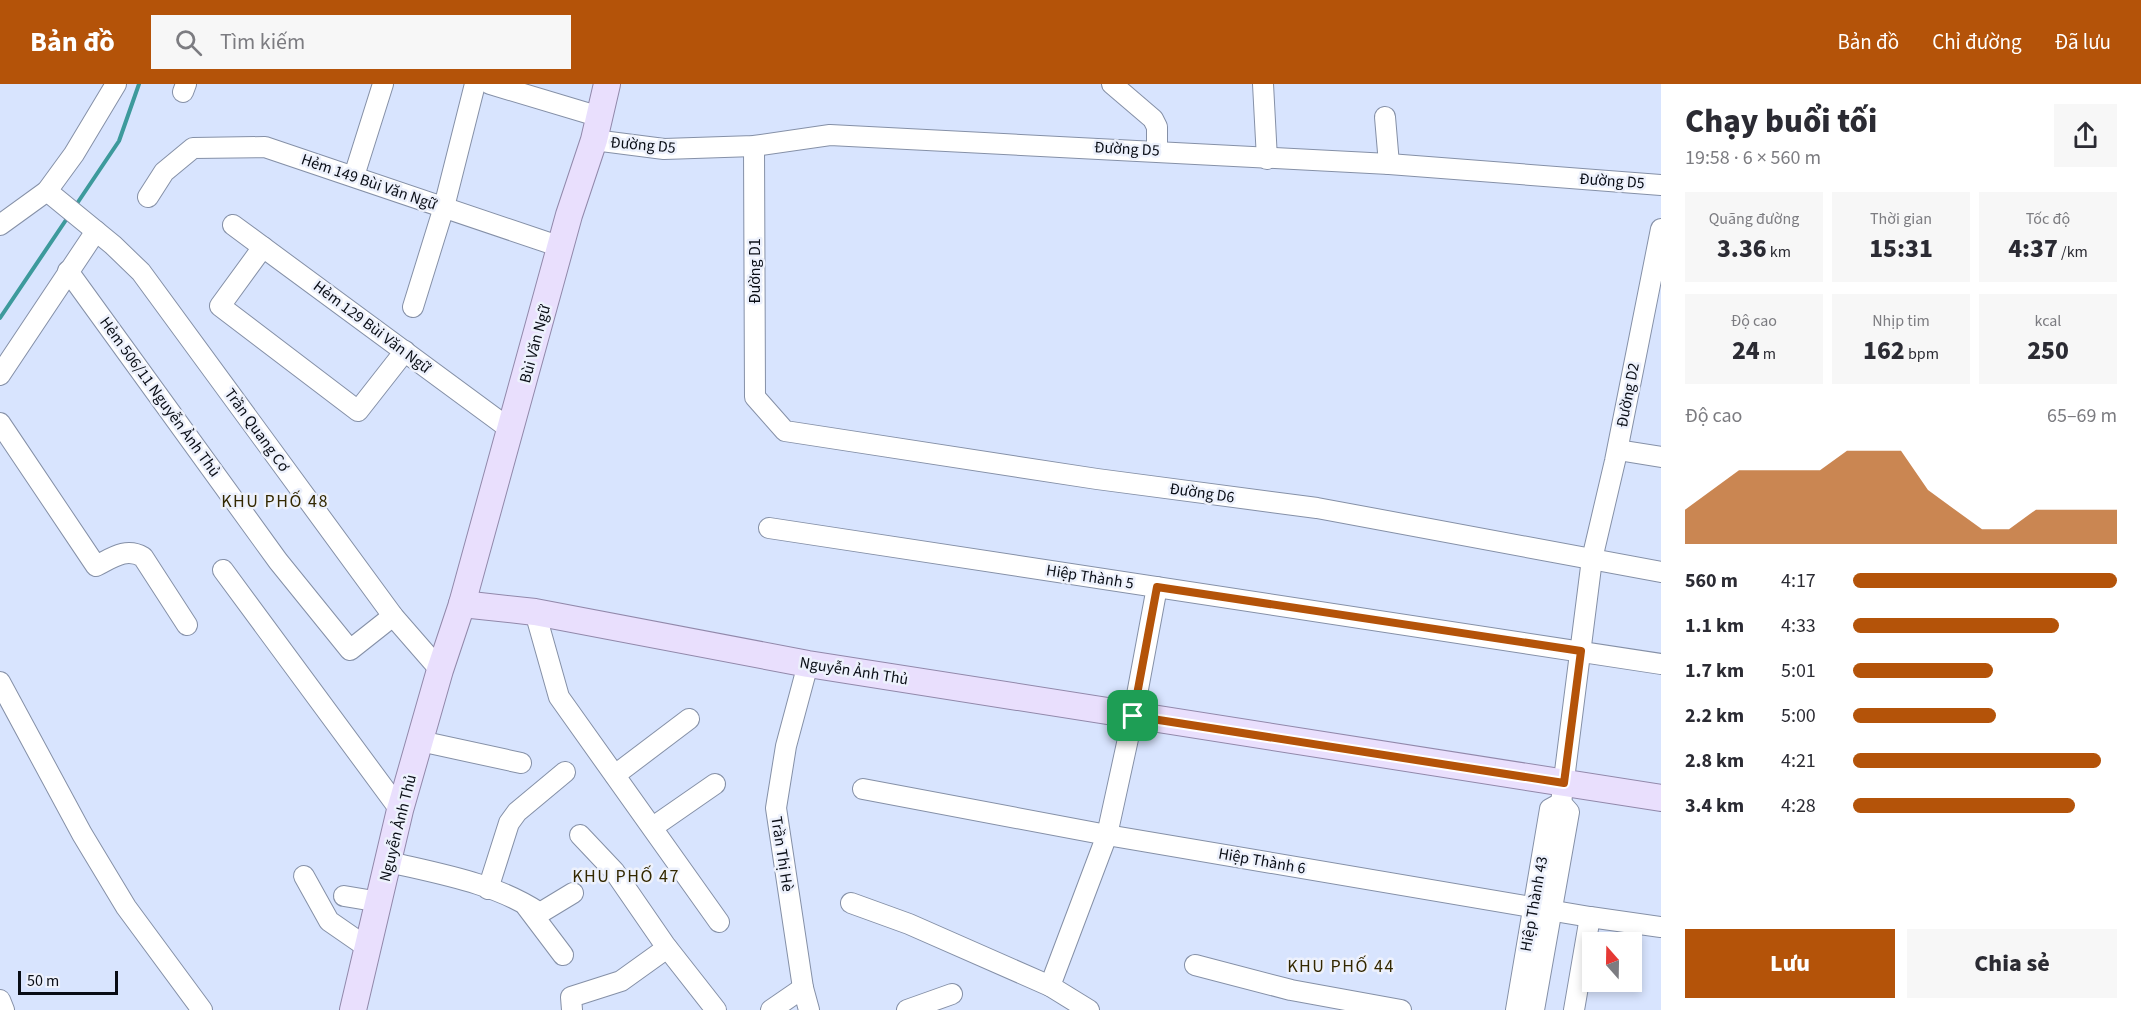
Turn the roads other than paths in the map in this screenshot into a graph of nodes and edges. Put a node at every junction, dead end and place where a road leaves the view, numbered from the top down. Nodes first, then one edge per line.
1 (116, 84) edge
2 (384, 84) edge
3 (475, 84) edge
4 (490, 84) edge
5 (607, 84) edge
6 (1112, 84) edge
7 (1263, 84) edge
8 (1385, 117) dead end
9 (596, 128) junction
10 (754, 146) junction
11 (1157, 151) junction
12 (1267, 159) junction
13 (1389, 164) junction
14 (354, 176) junction
15 (1661, 185) edge
16 (50, 194) junction
17 (148, 197) dead end
18 (444, 207) junction
19 (0, 225) edge
20 (233, 225) dead end
21 (92, 228) junction
22 (1661, 230) edge
23 (263, 247) junction
24 (561, 247) junction
25 (68, 271) junction
26 (413, 307) dead end
27 (405, 351) junction
28 (0, 375) edge
29 (755, 397) joint
30 (0, 423) edge
31 (511, 430) junction
32 (1618, 450) junction
33 (1661, 457) edge
34 (768, 528) dead end
35 (1592, 559) junction
36 (224, 570) dead end
37 (1661, 572) edge
38 (1157, 587) junction
39 (462, 604) junction
40 (535, 612) junction
41 (393, 616) junction
42 (187, 625) dead end
43 (1581, 651) junction
44 (808, 664) junction
45 (1661, 664) edge
46 (440, 670) junction
47 (0, 682) edge
48 (1133, 716) junction
49 (689, 719) dead end
50 (420, 741) junction
51 (520, 764) dead end
52 (565, 772) dead end
53 (615, 775) junction
54 (715, 784) dead end
55 (863, 789) dead end
56 (1562, 793) junction
57 (1661, 798) edge
58 (400, 810) junction
59 (653, 826) junction
60 (580, 835) dead end
61 (1107, 835) junction
62 (389, 862) junction
63 (304, 876) dead end
64 (488, 888) junction
65 (573, 893) dead end
66 (344, 896) dead end
67 (380, 902) junction
68 (522, 902) junction
69 (851, 903) dead end
70 (1543, 909) junction
71 (1590, 917) junction
72 (719, 922) dead end
73 (1661, 927) edge
74 (368, 948) junction
75 (667, 948) junction
76 (563, 955) dead end
77 (1195, 965) dead end
78 (1050, 986) junction
79 (803, 988) junction
80 (952, 994) dead end
81 (0, 1000) edge
82 (1373, 1007) edge
83 (4, 1010) edge
84 (202, 1010) edge
85 (354, 1010) edge
86 (572, 1010) edge
87 (716, 1010) edge
88 (771, 1010) edge
89 (809, 1010) edge
90 (907, 1010) edge
91 (1089, 1010) edge
92 (1401, 1010) edge
93 (1516, 1010) edge
94 (1534, 1010) edge
95 (1574, 1010) edge

1 - 16 street
2 - 14 street
3 - 18 street
4 - 9 street, Đường D5
5 - 9 main road, Bùi Văn Ngữ
6 - 11 street
7 - 12 street
8 - 13 street
9 - 10 street, Đường D5
9 - 24 main road, Bùi Văn Ngữ
10 - 11 street, Đường D5
10 - 29 street, Đường D1
11 - 12 street, Đường D5
12 - 13 street, Đường D5
13 - 15 street, Đường D5
14 - 17 street, Hẻm 149 Bùi Văn Ngữ
14 - 18 street, Hẻm 149 Bùi Văn Ngữ
16 - 19 street
16 - 21 street, Trần Quang Cơ
18 - 24 street, Hẻm 149 Bùi Văn Ngữ
18 - 26 street
20 - 23 street, Hẻm 129 Bùi Văn Ngữ
21 - 25 street
21 - 41 street, Trần Quang Cơ
22 - 32 street, Đường D2
23 - 27 street, Hẻm 129 Bùi Văn Ngữ
23 - 27 street
24 - 31 main road, Bùi Văn Ngữ
25 - 28 street
25 - 41 street, Hẻm 506/11 Nguyễn Ảnh Thủ
27 - 31 street, Hẻm 129 Bùi Văn Ngữ
29 - 35 street, Đường D6
30 - 42 street
31 - 39 main road, Bùi Văn Ngữ
32 - 33 street
32 - 35 street, Đường D2
34 - 38 street, Hiệp Thành 5
35 - 37 street, Đường D6
35 - 43 street, Hiệp Thành 43
36 - 58 street
38 - 43 street, Hiệp Thành 5
38 - 48 street
39 - 40 main road, Nguyễn Ảnh Thủ
39 - 46 main road, Nguyễn Ảnh Thủ
40 - 44 main road, Nguyễn Ảnh Thủ
40 - 53 street
41 - 46 street, Trần Quang Cơ
43 - 45 street, Hiệp Thành 5
43 - 56 street, Hiệp Thành 43
44 - 48 main road, Nguyễn Ảnh Thủ
44 - 79 street, Trần Thị Hè
46 - 50 main road, Nguyễn Ảnh Thủ
47 - 84 street
48 - 56 main road, Nguyễn Ảnh Thủ
48 - 61 street
49 - 53 street
50 - 51 street
50 - 58 main road, Nguyễn Ảnh Thủ
52 - 64 street
53 - 59 street
54 - 59 street
55 - 61 street, Hiệp Thành 6
56 - 57 main road, Nguyễn Ảnh Thủ
56 - 70 street, Hiệp Thành 43
58 - 62 main road, Nguyễn Ảnh Thủ
59 - 72 street
60 - 75 street
61 - 70 street, Hiệp Thành 6
61 - 78 street
62 - 64 street
62 - 67 main road, Nguyễn Ảnh Thủ
63 - 74 street
64 - 68 street
65 - 68 street
66 - 67 street
67 - 74 main road, Nguyễn Ảnh Thủ
68 - 76 street
69 - 78 street
70 - 71 street, Hiệp Thành 6
70 - 93 street, Hiệp Thành 43
70 - 94 street, Hiệp Thành 43
71 - 73 street, Hiệp Thành 6
71 - 95 street
74 - 85 main road, Nguyễn Ảnh Thủ
75 - 86 street
75 - 87 street
77 - 82 street
78 - 91 street
79 - 88 street
79 - 89 street, Trần Thị Hè
80 - 90 street
81 - 83 street
82 - 92 street

